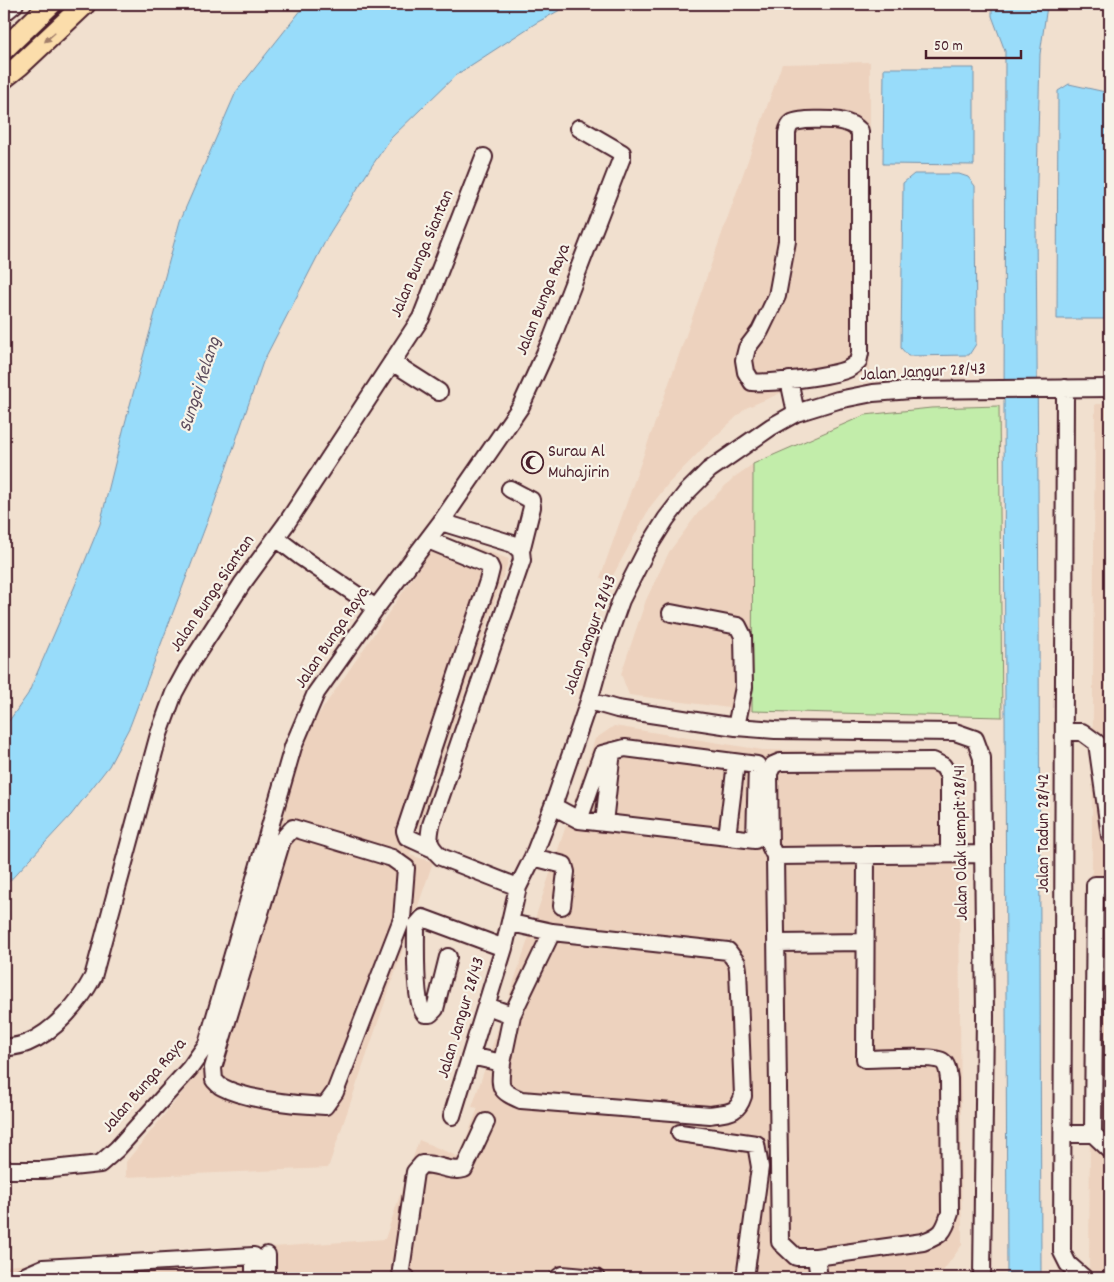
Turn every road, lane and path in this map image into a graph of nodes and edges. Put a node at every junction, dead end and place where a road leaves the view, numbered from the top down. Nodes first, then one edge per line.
1 (14, 4) edge
2 (51, 4) edge
3 (76, 7) edge
4 (4, 13) edge
5 (4, 49) edge
6 (4, 78) edge
7 (579, 128) dead end
8 (484, 157) dead end
9 (392, 362) junction
10 (789, 380) junction
11 (1058, 388) junction
12 (1110, 388) edge
13 (439, 392) dead end
14 (796, 413) junction
15 (510, 489) dead end
16 (441, 522) junction
17 (276, 538) junction
18 (428, 540) junction
19 (521, 551) junction
20 (376, 608) junction
21 (671, 613) dead end
22 (589, 701) junction
23 (736, 727) junction
24 (1064, 732) junction
25 (612, 751) junction
26 (736, 763) junction
27 (553, 806) junction
28 (579, 820) junction
29 (604, 823) junction
30 (1110, 836) edge
31 (727, 837) junction
32 (431, 848) junction
33 (949, 854) junction
34 (983, 854) junction
35 (866, 855) junction
36 (774, 856) junction
37 (533, 857) junction
38 (1110, 885) edge
39 (518, 887) junction
40 (562, 906) dead end
41 (409, 923) junction
42 (511, 923) junction
43 (552, 932) junction
44 (866, 942) junction
45 (777, 943) junction
46 (504, 948) junction
47 (448, 957) dead end
48 (487, 1006) junction
49 (512, 1015) junction
50 (4, 1048) edge
51 (471, 1056) junction
52 (502, 1063) junction
53 (452, 1116) dead end
54 (486, 1122) dead end
55 (680, 1133) dead end
56 (1063, 1134) junction
57 (1093, 1134) junction
58 (1110, 1150) edge
59 (4, 1170) edge
60 (267, 1255) dead end
61 (816, 1257) junction
62 (1080, 1275) edge
63 (20, 1278) edge
64 (254, 1278) edge
65 (267, 1278) edge
66 (407, 1278) edge
67 (558, 1278) edge
68 (596, 1278) edge
69 (745, 1278) edge
70 (819, 1278) edge
71 (982, 1278) edge

1 - 4 street
2 - 5 main road
3 -> 6 main road
7 - 16 street, Jalan Bunga Raya
8 - 9 street, Jalan Bunga Siantan
9 - 13 street
9 - 17 street, Jalan Bunga Siantan
10 - 10 street
10 - 14 street
11 - 12 street, Jalan Jangur 28/43
11 - 14 street, Jalan Jangur 28/43
11 - 24 street, Jalan Tadun 28/42
14 - 22 street, Jalan Jangur 28/43
15 - 19 street
16 - 18 street, Jalan Bunga Raya
16 - 19 street
17 - 20 street
17 - 50 street, Jalan Bunga Siantan
18 - 20 street, Jalan Bunga Raya
18 - 32 street
19 - 32 street
20 - 59 street, Jalan Bunga Raya
21 - 23 street
22 - 23 street, Jalan Olak Lempit 28/41
22 - 27 street, Jalan Jangur 28/43
23 - 34 street, Jalan Olak Lempit 28/41
24 - 30 street
24 - 56 street, Jalan Tadun 28/42
25 - 26 street
25 - 28 street
25 - 29 street
26 - 31 street
26 - 31 street
27 - 28 street
27 - 37 street, Jalan Jangur 28/43
28 - 29 street
29 - 31 street
32 - 39 street
33 - 34 street
33 - 35 street
33 - 36 street
34 - 71 street, Jalan Olak Lempit 28/41
35 - 36 street
35 - 44 street
36 - 45 street
37 - 39 street, Jalan Jangur 28/43
37 - 40 street
38 - 57 street
39 - 42 street, Jalan Jangur 28/43
41 - 41 street
41 - 46 street
41 - 47 street
42 - 43 street
42 - 46 street, Jalan Jangur 28/43
43 - 49 street
43 - 52 street
44 - 45 street
44 - 61 street
45 - 61 street
46 - 48 street, Jalan Jangur 28/43
48 - 49 street
48 - 51 street, Jalan Jangur 28/43
49 - 52 street
51 - 52 street
51 - 53 street, Jalan Jangur 28/43
54 - 66 street
55 - 69 street
56 - 57 street
56 - 62 street, Jalan Tadun 28/42
57 - 58 street
60 - 65 street
61 - 70 street
63 - 64 street
67 - 68 street

